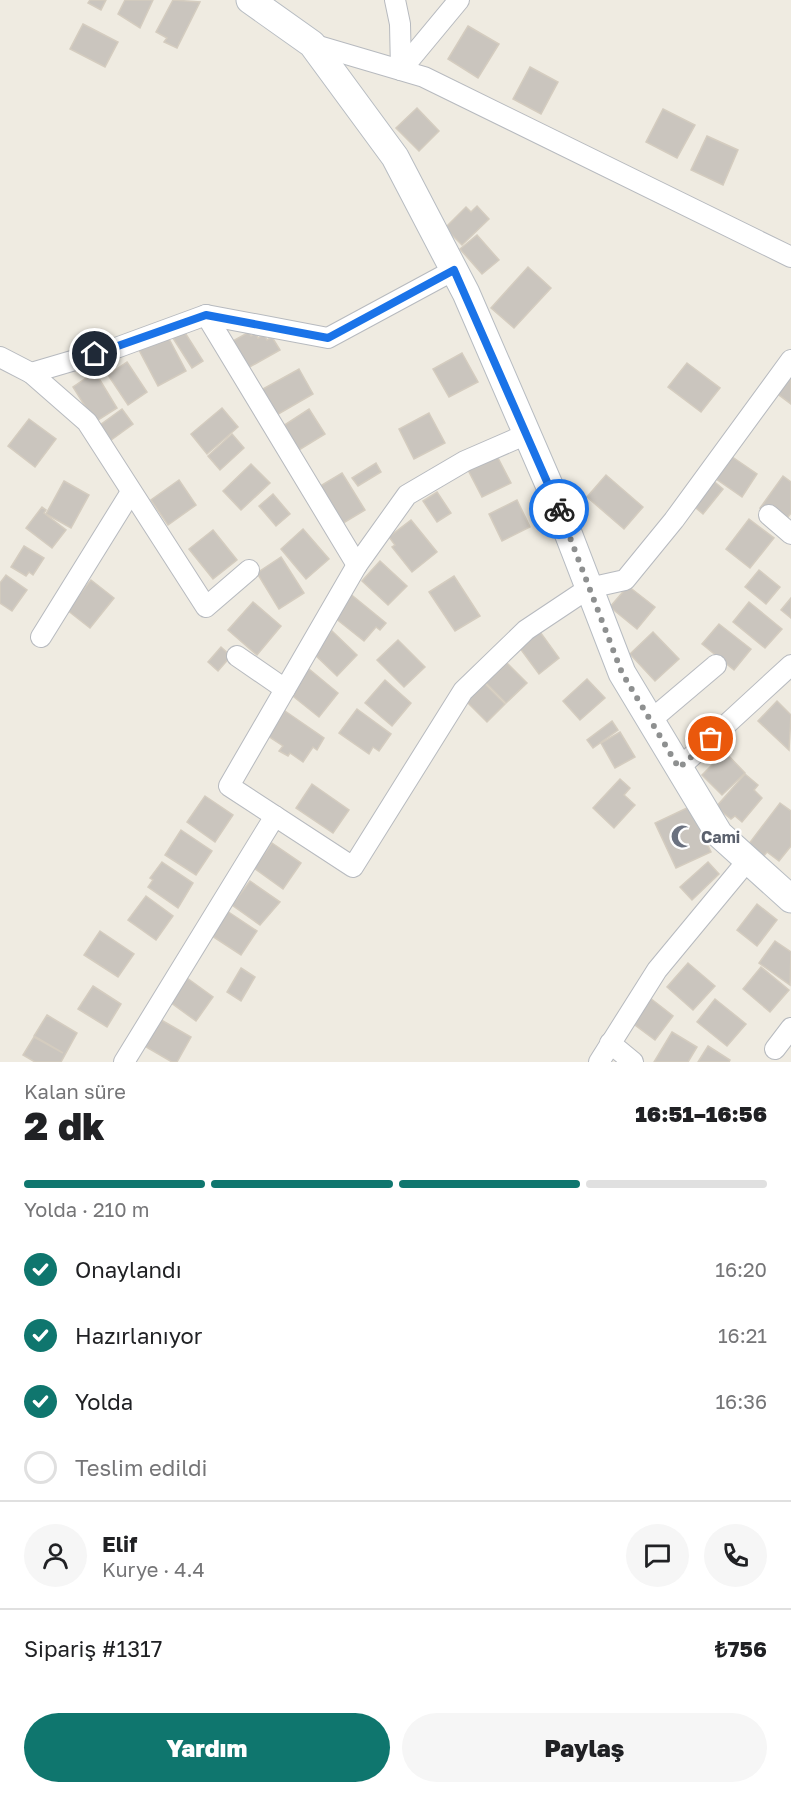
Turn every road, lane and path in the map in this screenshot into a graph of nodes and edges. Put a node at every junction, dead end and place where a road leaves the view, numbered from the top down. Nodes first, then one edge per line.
1 (250, 0) edge
2 (395, 0) edge
3 (459, 0) edge
4 (312, 44) junction
5 (401, 70) junction
6 (791, 257) edge
7 (454, 270) junction
8 (206, 315) junction
9 (0, 357) edge
10 (791, 360) edge
11 (31, 373) junction
12 (527, 434) junction
13 (131, 492) junction
14 (769, 515) dead end
15 (791, 534) edge
16 (357, 565) junction
17 (249, 570) dead end
18 (589, 588) junction
19 (41, 637) dead end
20 (237, 656) dead end
21 (716, 665) dead end
22 (791, 665) edge
23 (285, 688) junction
24 (651, 720) junction
25 (679, 768) junction
26 (274, 816) junction
27 (748, 860) junction
28 (791, 899) edge
29 (791, 1028) edge
30 (610, 1043) junction
31 (775, 1049) dead end
32 (124, 1062) edge
33 (599, 1062) edge
34 (633, 1062) edge

1 - 4 street
2 - 5 street
3 - 5 street
4 - 5 street
4 - 7 street
5 - 6 street
7 - 8 street
7 - 12 street
8 - 11 street
8 - 16 street
9 - 11 street
10 - 18 street
11 - 13 street
12 - 16 street
12 - 18 street
13 - 17 street
13 - 19 street
14 - 15 street
16 - 23 street
18 - 24 street
18 - 26 street
20 - 23 street
21 - 24 street
22 - 25 street
23 - 26 street
24 - 25 street
25 - 27 street
26 - 32 street
27 - 28 street
27 - 30 street
29 - 31 street
30 - 33 street
30 - 34 street

